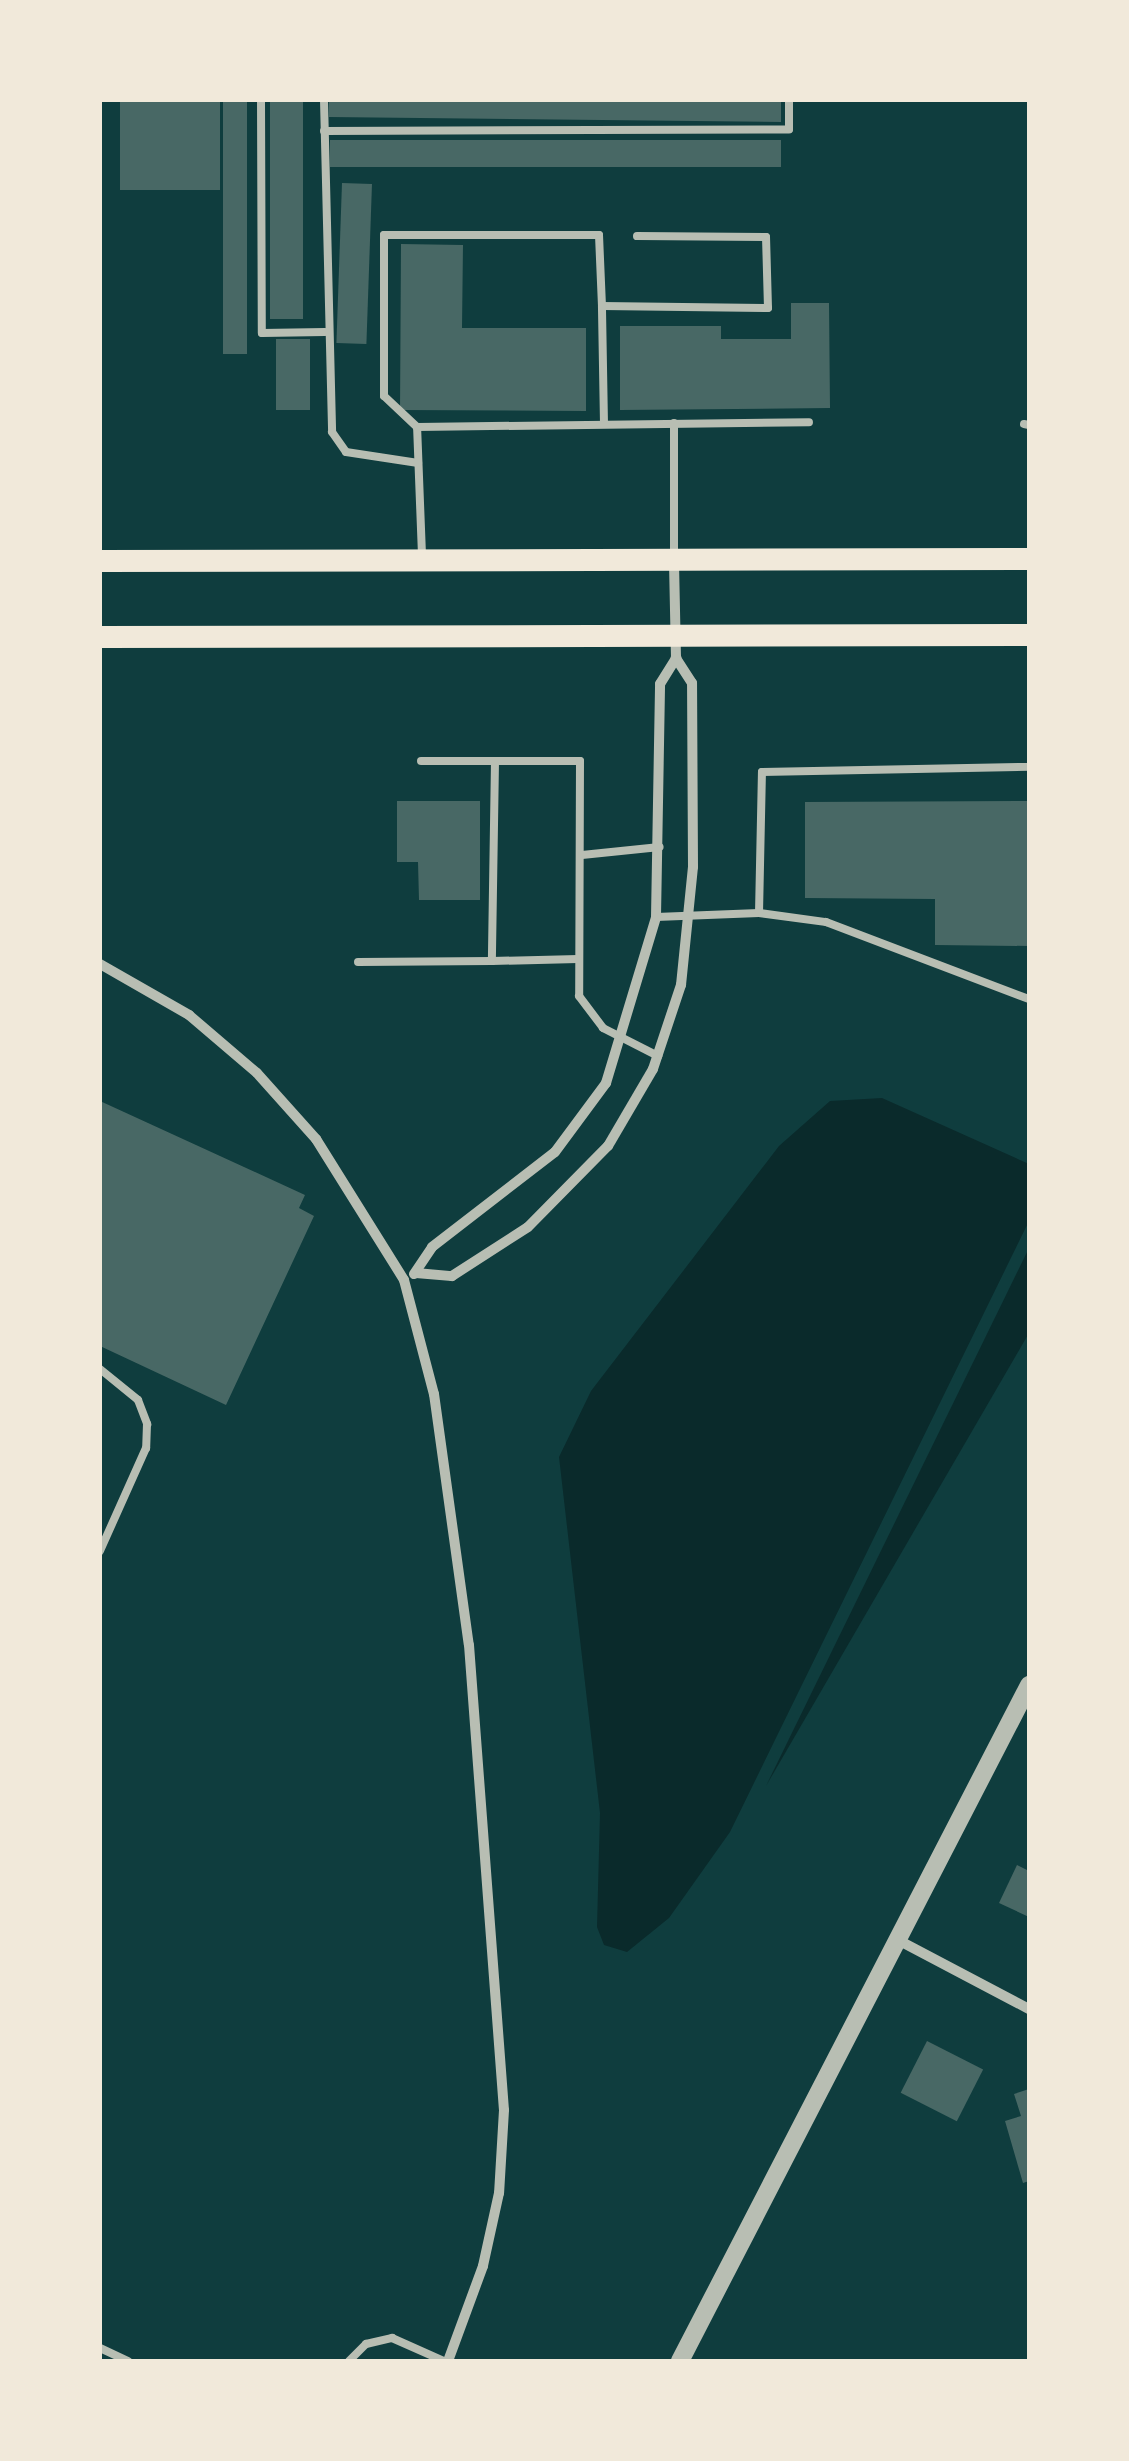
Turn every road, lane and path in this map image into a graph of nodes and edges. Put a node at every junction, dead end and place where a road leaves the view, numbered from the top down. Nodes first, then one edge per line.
1 (261, 100) edge
2 (324, 100) edge
3 (790, 100) edge
4 (324, 131) junction
5 (637, 236) dead end
6 (602, 306) junction
7 (325, 332) junction
8 (809, 422) dead end
9 (674, 423) junction
10 (604, 424) junction
11 (417, 427) junction
12 (418, 463) junction
13 (1029, 559) edge
14 (100, 561) edge
15 (422, 561) junction
16 (674, 561) junction
17 (1029, 635) edge
18 (100, 637) edge
19 (675, 647) junction
20 (421, 761) dead end
21 (495, 762) junction
22 (1029, 767) edge
23 (660, 848) junction
24 (582, 854) junction
25 (759, 913) junction
26 (689, 916) junction
27 (656, 917) junction
28 (578, 960) junction
29 (492, 961) junction
30 (358, 962) dead end
31 (100, 964) edge
32 (1029, 999) edge
33 (622, 1041) junction
34 (658, 1056) junction
35 (416, 1273) junction
36 (404, 1280) junction
37 (100, 1369) edge
38 (100, 1551) edge
39 (1029, 1685) edge
40 (898, 1940) junction
41 (1029, 2009) edge
42 (100, 2348) edge
43 (128, 2361) edge
44 (350, 2361) edge
45 (446, 2361) edge
46 (680, 2361) edge

1 - 7 lane
2 - 4 lane
3 - 4 lane
4 - 7 lane
5 - 6 lane
6 - 10 lane
6 - 11 lane
7 - 12 lane
8 - 9 lane
9 - 10 lane
9 - 16 lane
10 - 11 lane
11 - 12 lane
12 - 15 lane
13 - 16 main road
14 - 15 main road
15 - 16 main road
16 - 19 street
17 - 19 main road
18 - 19 main road
19 - 23 street
19 - 26 street
20 - 21 lane
21 - 24 lane
21 - 29 lane
22 - 25 lane
23 - 24 lane
23 - 27 street
24 - 28 lane
25 - 26 lane
25 - 32 lane
26 - 27 lane
26 - 34 street
27 - 33 street
28 - 29 lane
28 - 33 lane
29 - 30 lane
31 - 36 street
33 - 34 lane
33 - 35 street
34 - 35 street
35 - 36 street
36 - 45 street
37 - 38 lane
39 - 40 street
40 - 41 street
40 - 46 street
42 - 43 lane
44 - 45 lane

